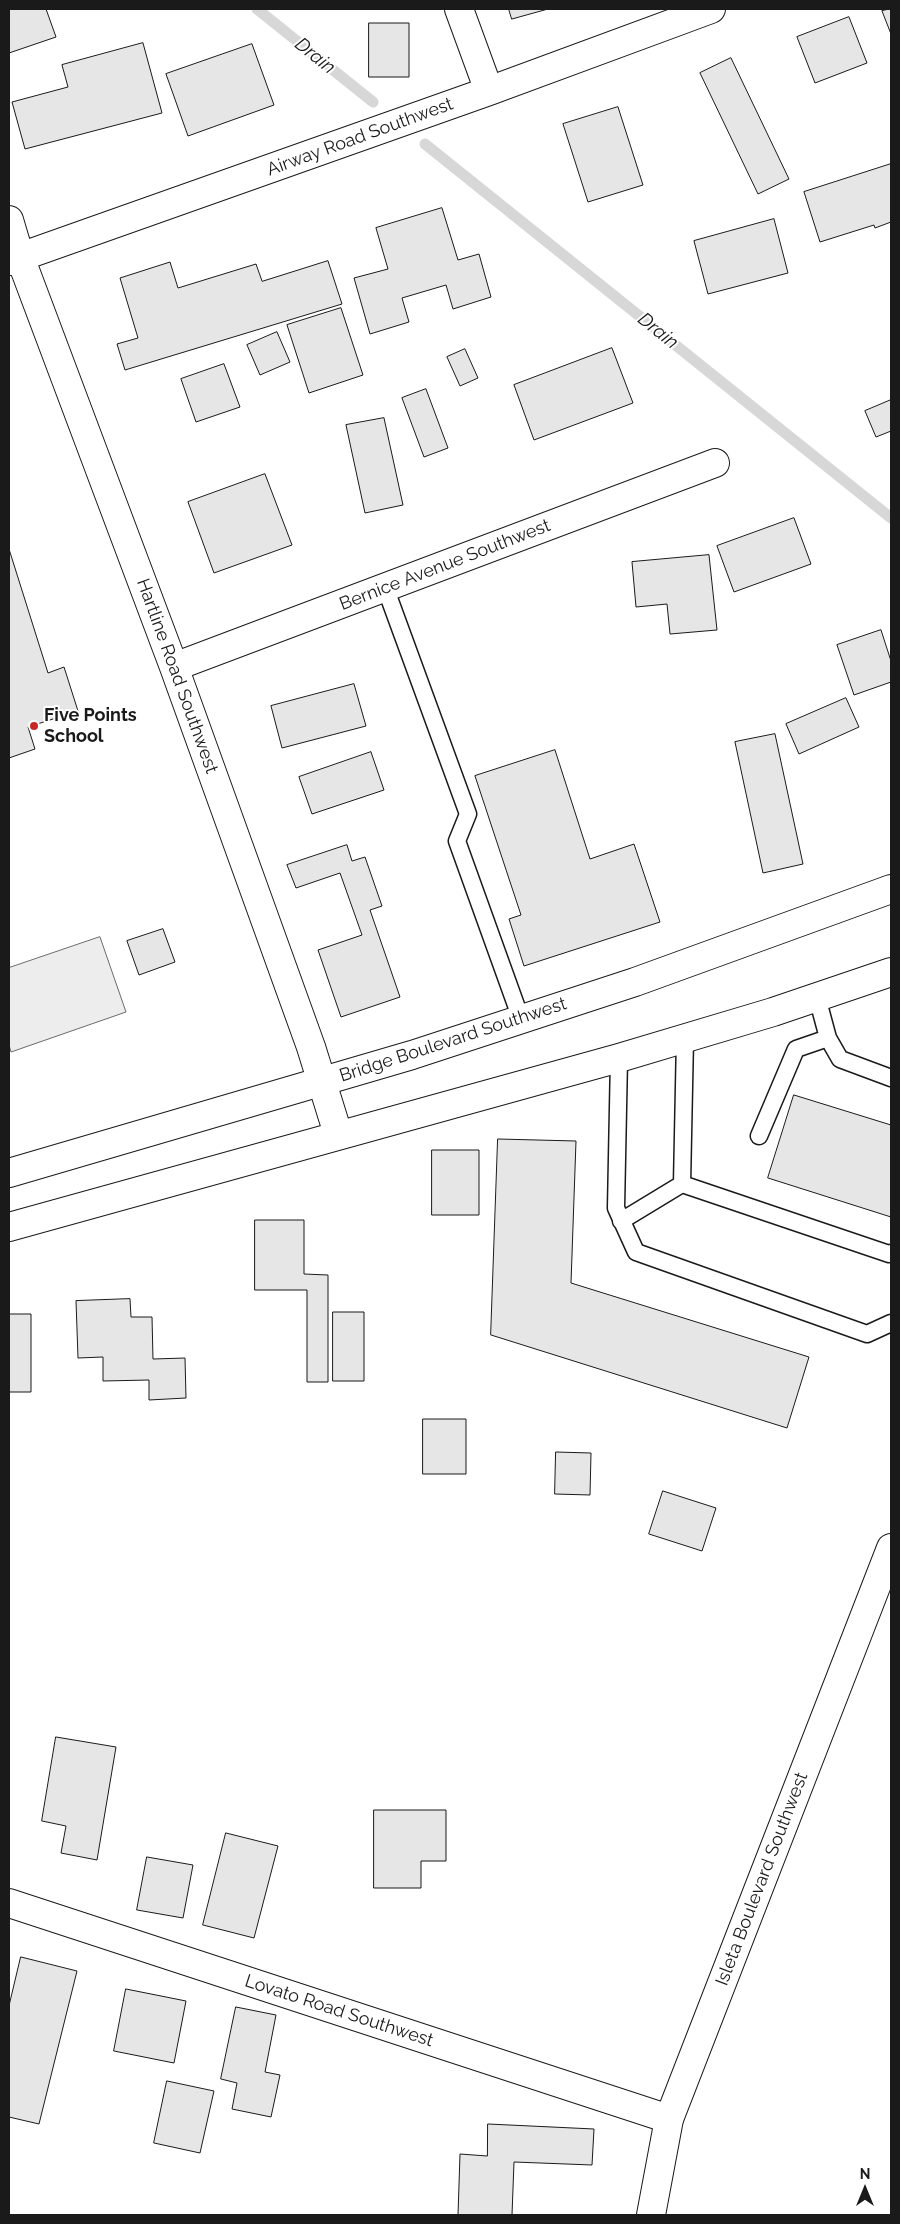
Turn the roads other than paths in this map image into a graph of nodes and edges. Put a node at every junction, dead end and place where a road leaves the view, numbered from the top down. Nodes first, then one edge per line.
1 (459, 9) edge
2 (711, 9) edge
3 (490, 91) junction
4 (9, 220) edge
5 (14, 259) edge
6 (715, 464) dead end
7 (385, 587) junction
8 (174, 667) junction
9 (891, 889) edge
10 (891, 972) edge
11 (817, 997) junction
12 (521, 1019) junction
13 (686, 1038) junction
14 (828, 1038) junction
15 (619, 1058) junction
16 (891, 1078) edge
17 (322, 1082) junction
18 (338, 1134) junction
19 (759, 1136) dead end
20 (9, 1173) edge
21 (682, 1184) junction
22 (621, 1221) junction
23 (9, 1227) edge
24 (891, 1253) edge
25 (891, 1323) edge
26 (891, 1548) edge
27 (9, 1903) edge
28 (669, 2119) junction
29 (651, 2215) edge

1 - 3 street
2 - 3 street, Airway Road Southwest
3 - 5 street, Airway Road Southwest
4 - 5 street, Hartline Road Southwest
5 - 8 street, Hartline Road Southwest
6 - 7 street, Bernice Avenue Southwest
7 - 8 street, Bernice Avenue Southwest
7 - 12 lane
8 - 17 street, Hartline Road Southwest
9 - 12 street, Bridge Boulevard Southwest
10 - 11 street
11 - 13 street
11 - 14 lane
12 - 17 street, Bridge Boulevard Southwest
13 - 15 street
13 - 21 lane
14 - 16 lane
14 - 19 lane
15 - 18 street
15 - 22 lane
17 - 18 street, Hartline Road Southwest
17 - 20 street, Bridge Boulevard Southwest
18 - 23 street
21 - 22 lane
21 - 24 lane
22 - 25 lane
26 - 28 street, Isleta Boulevard Southwest
27 - 28 street, Lovato Road Southwest
28 - 29 street, Isleta Boulevard Southwest

